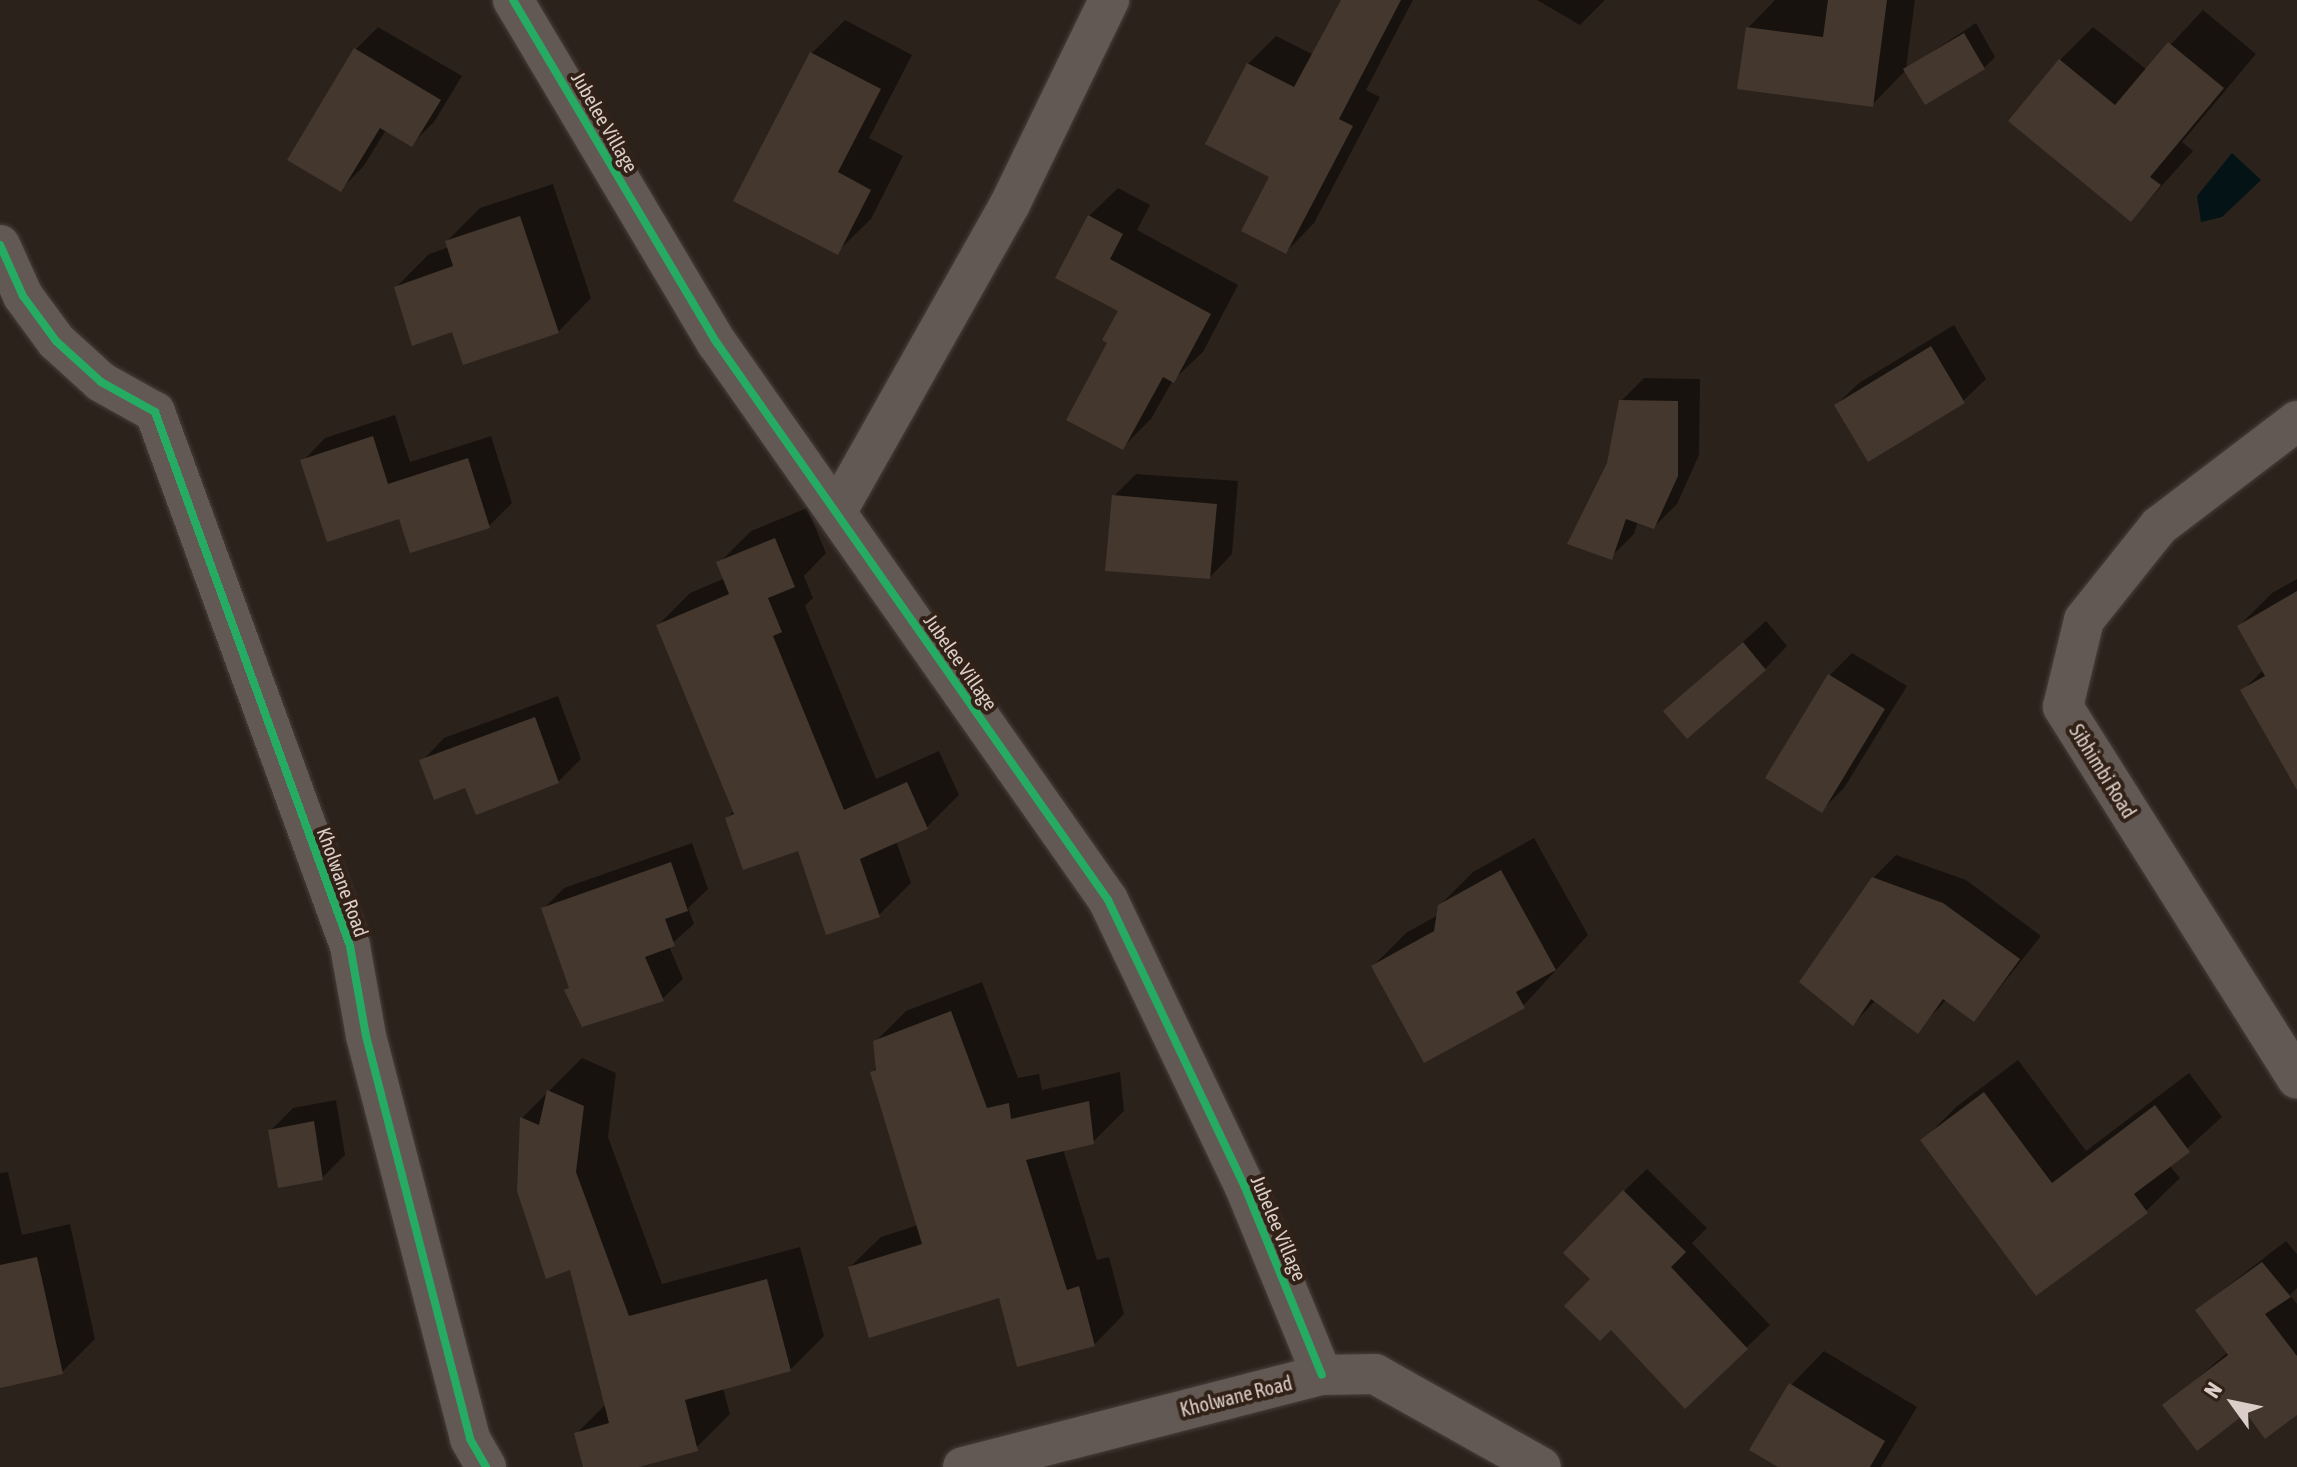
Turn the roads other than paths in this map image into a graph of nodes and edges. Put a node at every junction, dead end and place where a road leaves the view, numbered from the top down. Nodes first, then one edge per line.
1 (513, 0) edge
2 (1109, 0) edge
3 (0, 245) edge
4 (2297, 421) edge
5 (837, 511) junction
6 (2297, 1079) edge
7 (1322, 1375) junction
8 (486, 1467) edge
9 (963, 1467) edge
10 (1541, 1467) edge

1 - 5 street, Jubelee Village
2 - 5 street
3 - 8 street, Kholwane Road
4 - 6 street, Sibhimbi Road
5 - 7 street, Jubelee Village
7 - 9 street, Kholwane Road
7 - 10 street, Kholwane Road

